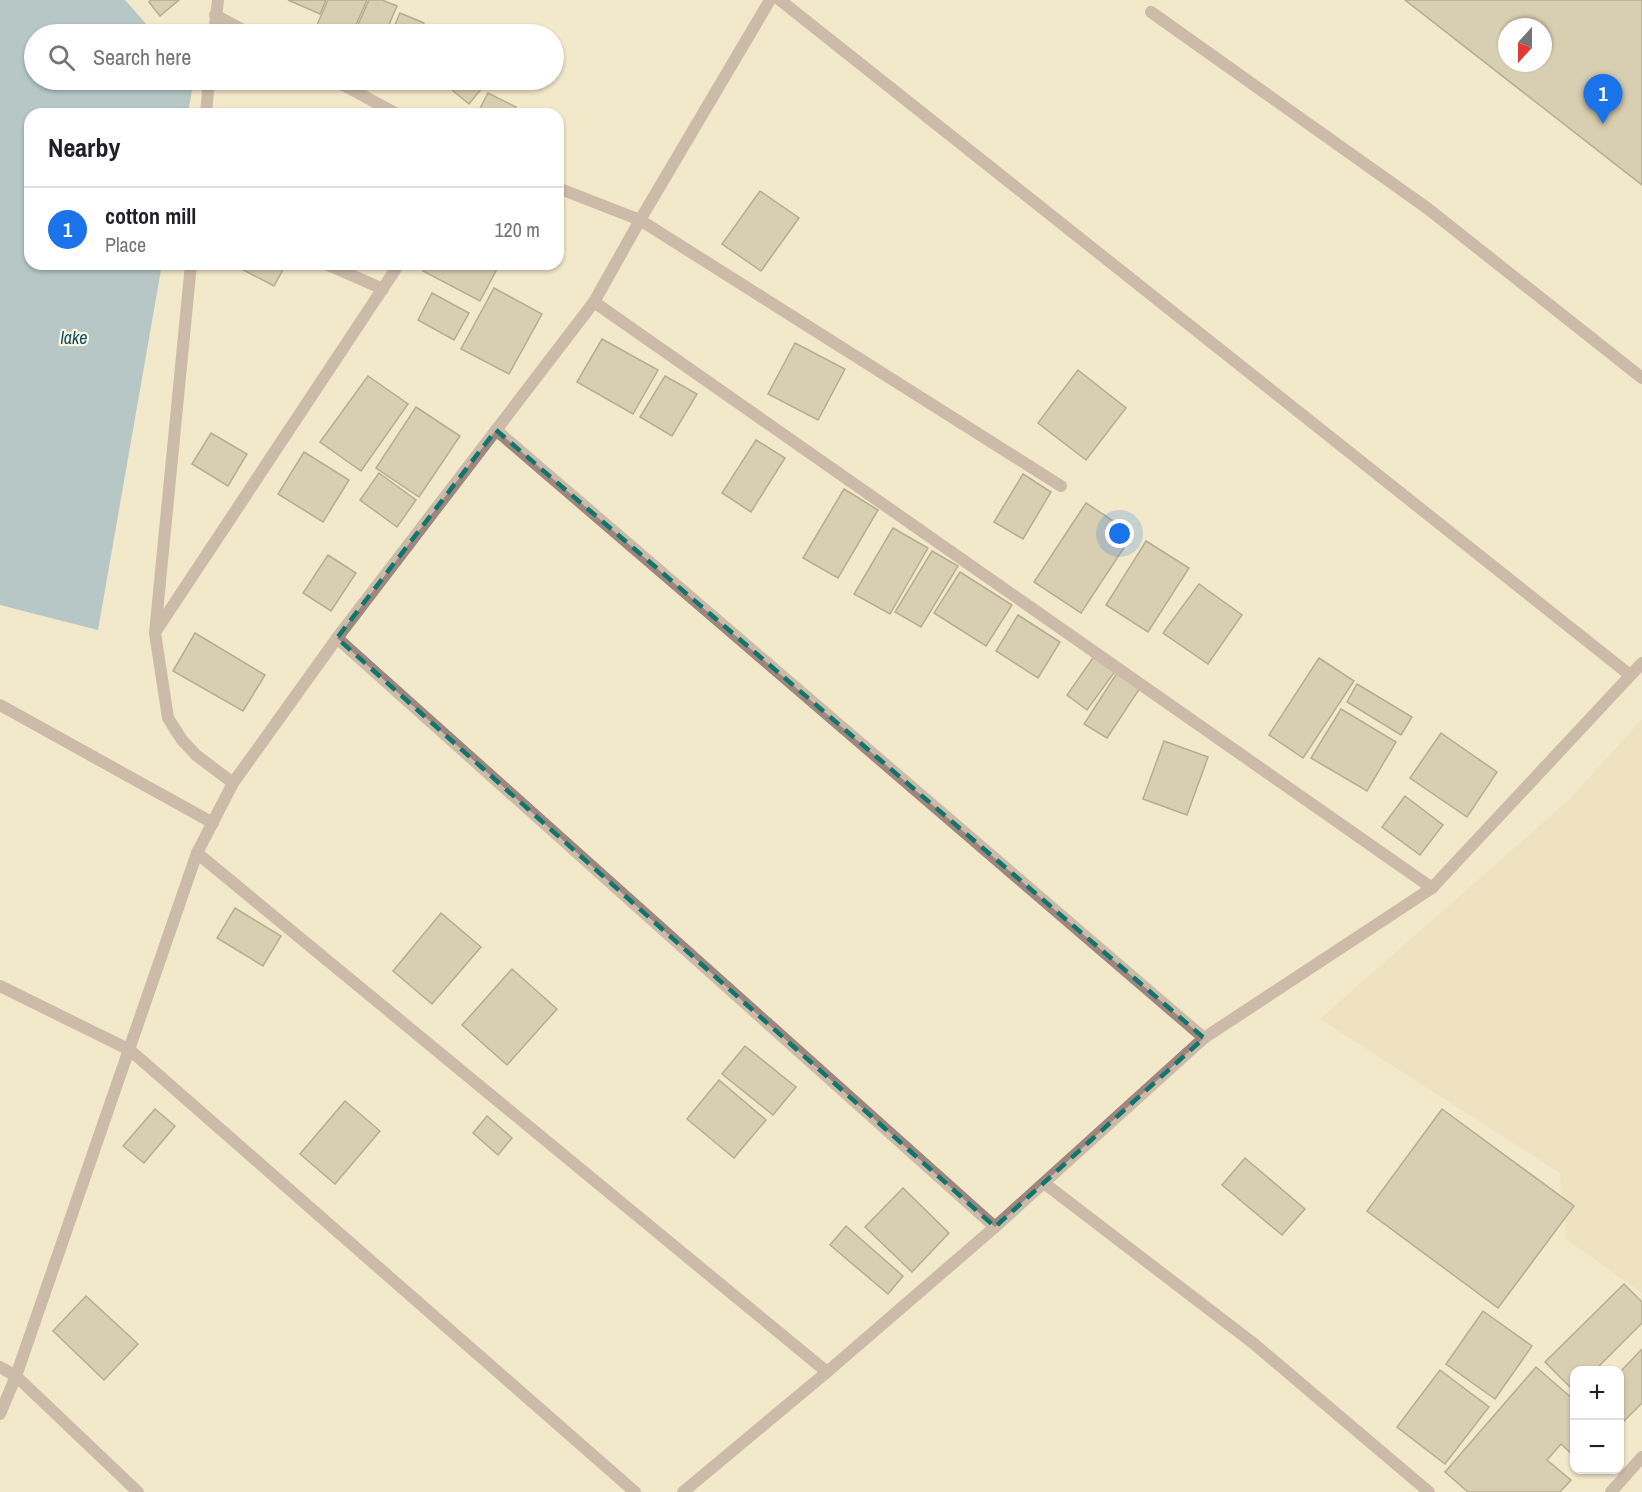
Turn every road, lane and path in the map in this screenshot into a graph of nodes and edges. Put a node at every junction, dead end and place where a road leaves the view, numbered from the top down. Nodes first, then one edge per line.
1 (218, 0) edge
2 (770, 0) edge
3 (780, 0) edge
4 (1151, 12) dead end
5 (215, 15) junction
6 (215, 24) edge
7 (232, 24) edge
8 (208, 90) edge
9 (353, 90) edge
10 (207, 108) edge
11 (386, 108) edge
12 (564, 190) edge
13 (640, 220) junction
14 (190, 270) edge
15 (340, 270) edge
16 (395, 270) edge
17 (383, 289) junction
18 (594, 302) junction
19 (1642, 378) edge
20 (496, 430) junction
21 (1061, 486) dead end
22 (155, 633) junction
23 (337, 638) junction
24 (1642, 663) edge
25 (1630, 675) junction
26 (0, 705) edge
27 (232, 783) junction
28 (213, 823) junction
29 (197, 854) junction
30 (1432, 888) junction
31 (0, 986) edge
32 (1204, 1038) junction
33 (130, 1050) junction
34 (1044, 1183) junction
35 (995, 1227) junction
36 (0, 1367) edge
37 (827, 1372) junction
38 (16, 1376) junction
39 (0, 1414) edge
40 (1642, 1457) edge
41 (138, 1492) edge
42 (635, 1492) edge
43 (683, 1492) edge
44 (1430, 1492) edge
45 (1611, 1492) edge

1 - 5 street
2 - 13 street
3 - 25 street
4 - 19 street
5 - 6 street
5 - 7 street
8 - 10 street
9 - 11 street
12 - 13 street
13 - 18 street
13 - 21 street
14 - 22 street
15 - 17 street
16 - 17 street
17 - 22 street
18 - 20 street
18 - 30 street
20 - 23 street
20 - 32 street
22 - 27 street
23 - 27 street
23 - 35 street
24 - 25 street
25 - 30 street
26 - 28 street
27 - 28 street
28 - 29 street
29 - 33 street
29 - 37 street
30 - 32 street
31 - 33 street
32 - 34 street
33 - 38 street
33 - 42 street
34 - 35 street
34 - 44 street
35 - 37 street
36 - 38 street
37 - 43 street
38 - 39 street
38 - 41 street
40 - 45 street

